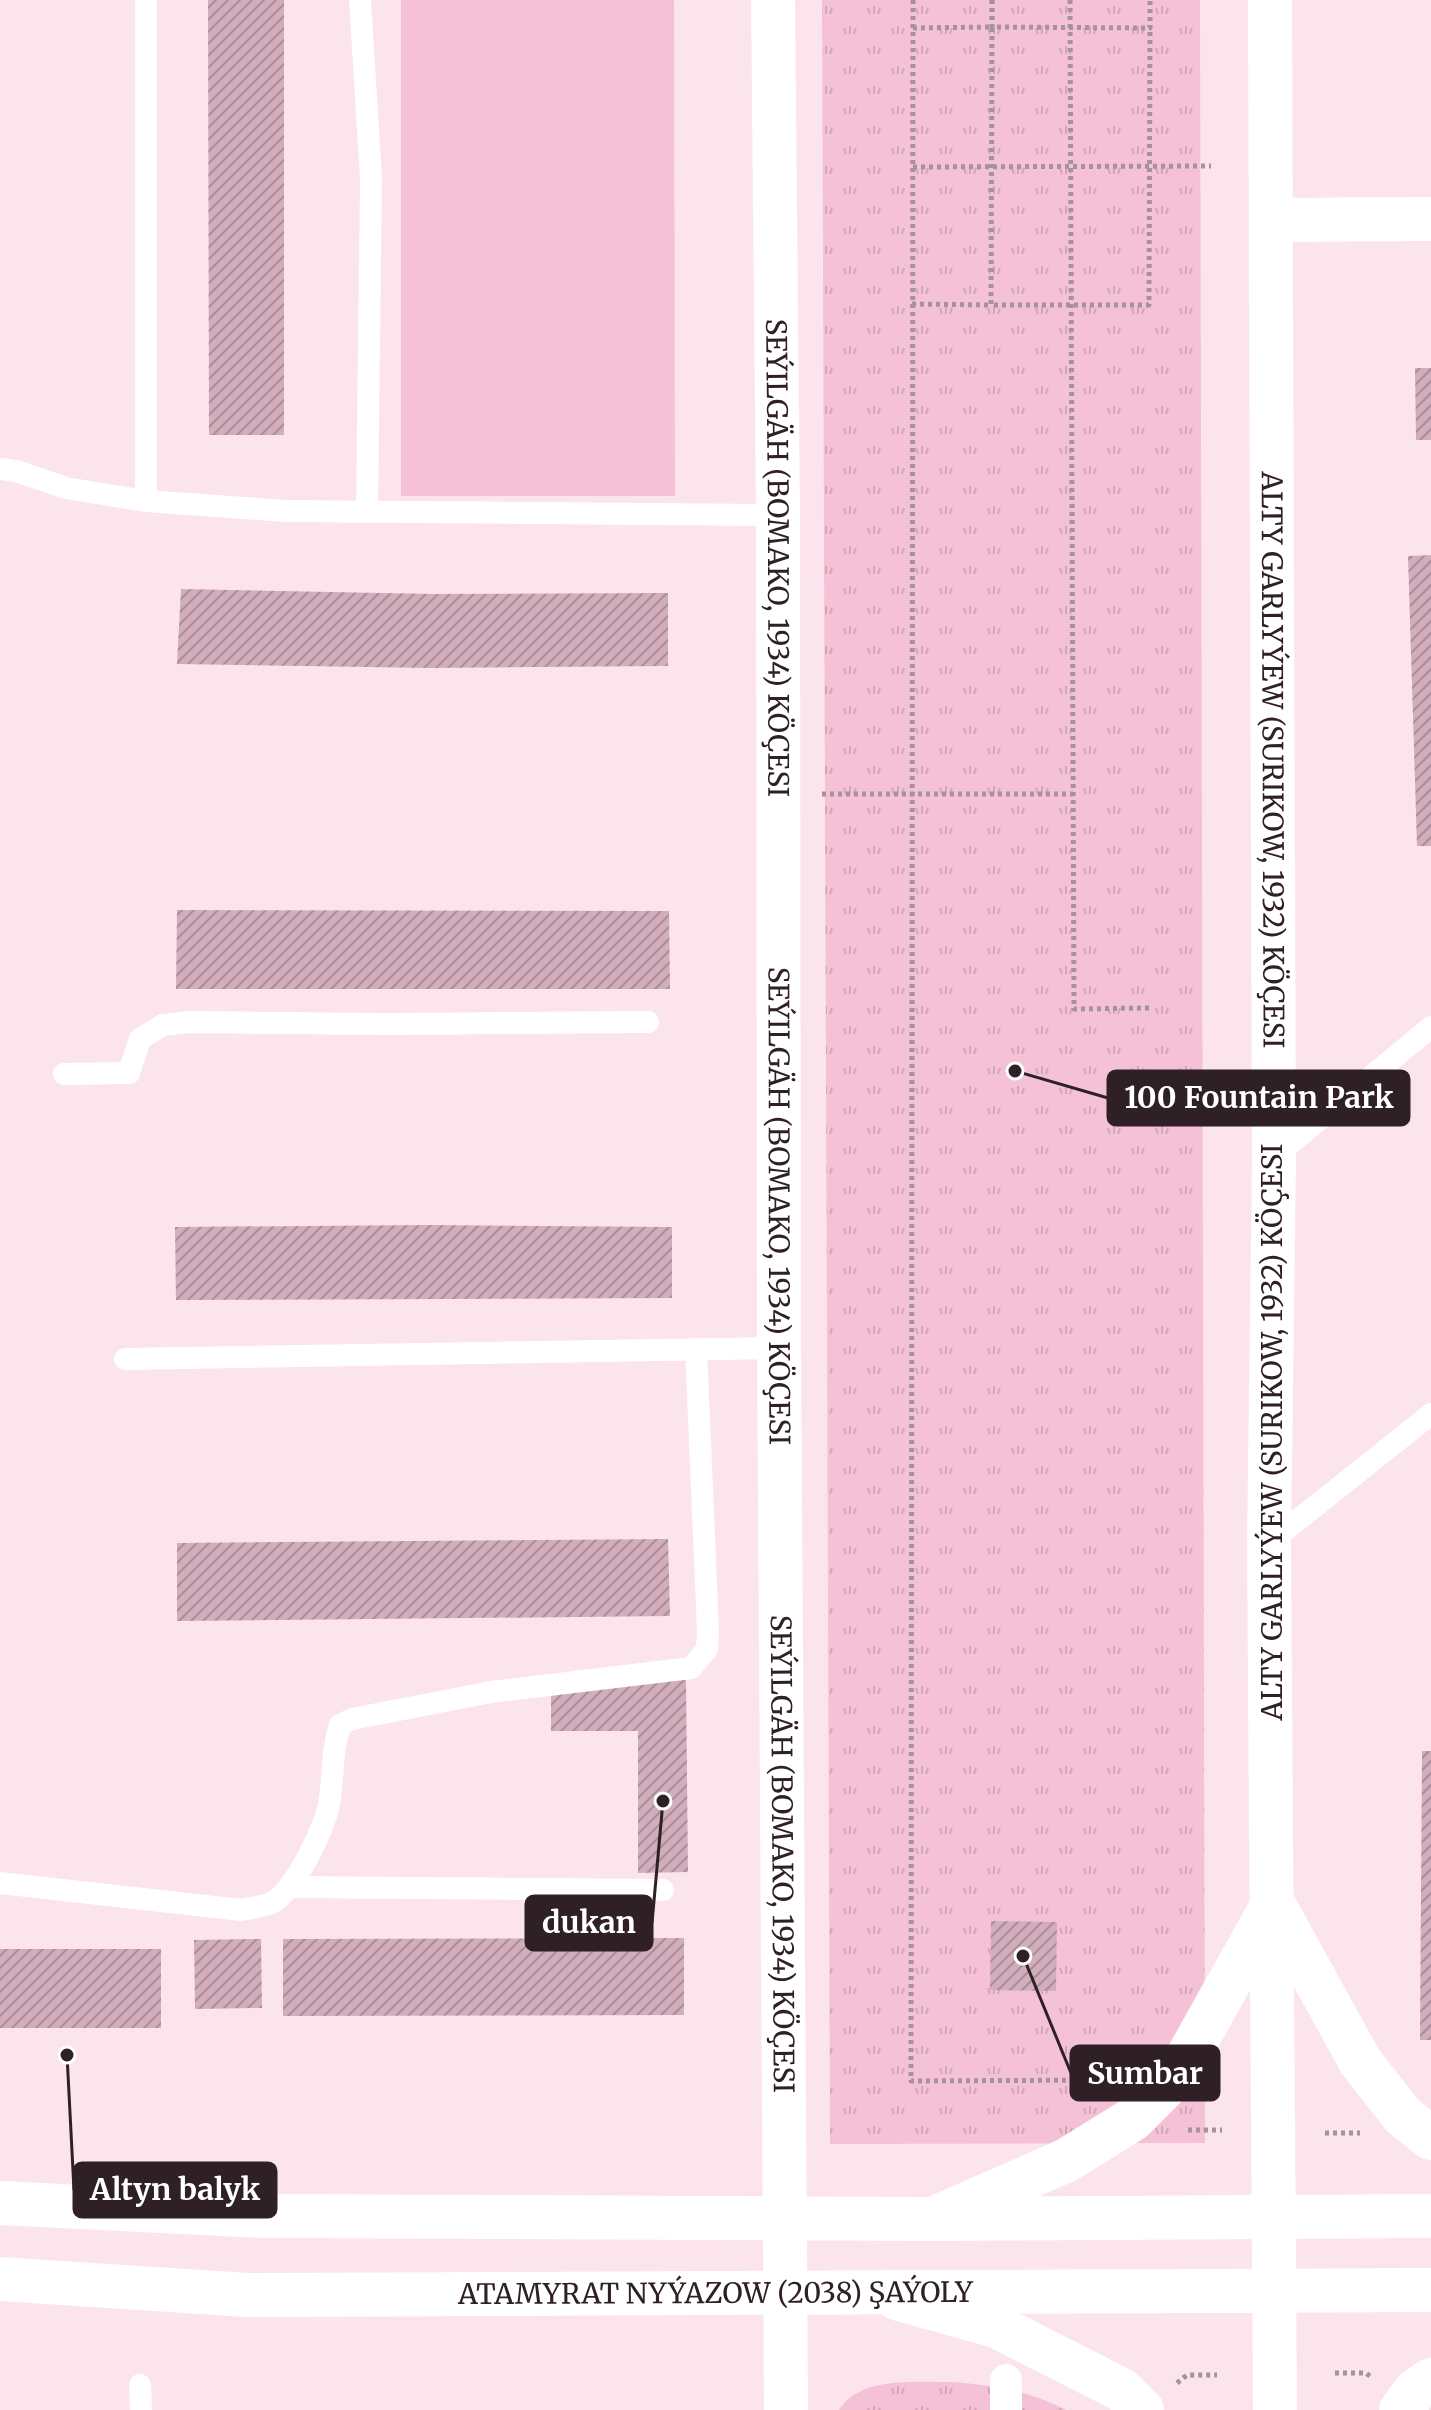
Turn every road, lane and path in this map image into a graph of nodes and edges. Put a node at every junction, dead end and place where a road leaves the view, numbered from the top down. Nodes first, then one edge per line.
1 (146, 0) edge
2 (360, 0) edge
3 (773, 0) edge
4 (913, 0) edge
5 (992, 0) edge
6 (1070, 0) edge
7 (1150, 0) edge
8 (1270, 0) edge
9 (992, 27) junction
10 (913, 28) junction
11 (1070, 28) junction
12 (1150, 28) junction
13 (991, 166) junction
14 (1071, 166) junction
15 (1149, 166) junction
16 (1211, 166) dead end
17 (913, 167) junction
18 (1431, 219) edge
19 (1271, 220) junction
20 (912, 304) junction
21 (991, 305) junction
22 (1072, 305) junction
23 (0, 469) edge
24 (146, 501) junction
25 (367, 511) junction
26 (778, 515) junction
27 (816, 794) dead end
28 (912, 794) junction
29 (1073, 794) junction
30 (1149, 1008) dead end
31 (648, 1022) dead end
32 (1431, 1027) edge
33 (64, 1074) dead end
34 (1274, 1158) junction
35 (779, 1348) junction
36 (696, 1349) junction
37 (125, 1359) dead end
38 (1431, 1414) edge
39 (1269, 1544) junction
40 (0, 1883) edge
41 (291, 1887) junction
42 (663, 1890) dead end
43 (1273, 1904) junction
44 (1114, 2080) dead end
45 (1185, 2130) dead end
46 (1222, 2130) dead end
47 (1325, 2133) dead end
48 (1366, 2133) dead end
49 (1431, 2138) edge
50 (0, 2203) edge
51 (1431, 2216) edge
52 (1271, 2217) junction
53 (783, 2218) junction
54 (933, 2219) junction
55 (0, 2279) edge
56 (786, 2290) junction
57 (867, 2290) junction
58 (1273, 2290) junction
59 (1431, 2290) edge
60 (1335, 2373) dead end
61 (1217, 2375) dead end
62 (1431, 2380) edge
63 (140, 2385) dead end
64 (1392, 2398) edge
65 (1155, 2401) edge
66 (141, 2410) edge
67 (786, 2410) edge
68 (1275, 2410) edge

1 - 24 lane
2 - 25 lane
3 - 26 street, SEÝILGÄH (BOMAKO, 1934) KÖÇESI
4 - 10 path
5 - 9 path
6 - 11 path
7 - 12 path
8 - 19 street, ALTY GARLYÝEW (SURIKOW, 1932) KÖÇESI
9 - 10 path
9 - 11 path
9 - 13 path
10 - 17 path
11 - 12 path
11 - 14 path
12 - 15 path
13 - 14 path
13 - 17 path
13 - 21 path
14 - 15 path
14 - 22 path
15 - 16 path
15 - 22 path
17 - 20 path
18 - 19 street
19 - 34 street, ALTY GARLYÝEW (SURIKOW, 1932) KÖÇESI
20 - 21 path
20 - 28 path
21 - 22 path
22 - 29 path
23 - 24 lane
24 - 25 lane
25 - 26 lane
26 - 35 street, SEÝILGÄH (BOMAKO, 1934) KÖÇESI
27 - 28 path
28 - 29 path
28 - 44 path
29 - 30 path
31 - 33 lane
32 - 34 lane
34 - 39 street, ALTY GARLYÝEW (SURIKOW, 1932) KÖÇESI
35 - 36 lane
35 - 53 street, SEÝILGÄH (BOMAKO, 1934) KÖÇESI
36 - 37 lane
36 - 41 lane
38 - 39 lane
39 - 43 street, ALTY GARLYÝEW (SURIKOW, 1932) KÖÇESI
40 - 41 lane
41 - 42 lane
43 - 49 street, ALTY GARLYÝEW (SURIKOW, 1932) KÖÇESI
43 - 52 street, ALTY GARLYÝEW (SURIKOW, 1932) KÖÇESI
43 - 54 street
45 - 46 path
47 - 48 path
50 - 53 street
51 - 52 street
52 - 54 street
52 - 58 street, ALTY GARLYÝEW (SURIKOW, 1932) KÖÇESI
53 - 54 street
53 - 56 street, SEÝILGÄH (BOMAKO, 1934) KÖÇESI
55 - 56 street, ATAMYRAT NYÝAZOW (2038) ŞAÝOLY
56 - 57 street, ATAMYRAT NYÝAZOW (2038) ŞAÝOLY
56 - 67 street, SEÝILGÄH (BOMAKO, 1934) KÖÇESI
57 - 58 street, ATAMYRAT NYÝAZOW (2038) ŞAÝOLY
57 - 65 street
58 - 59 street, ATAMYRAT NYÝAZOW (2038) ŞAÝOLY
58 - 68 street, ALTY GARLYÝEW (SURIKOW, 1932) KÖÇESI
60 - 64 path
61 - 65 path
62 - 64 street
63 - 66 lane

